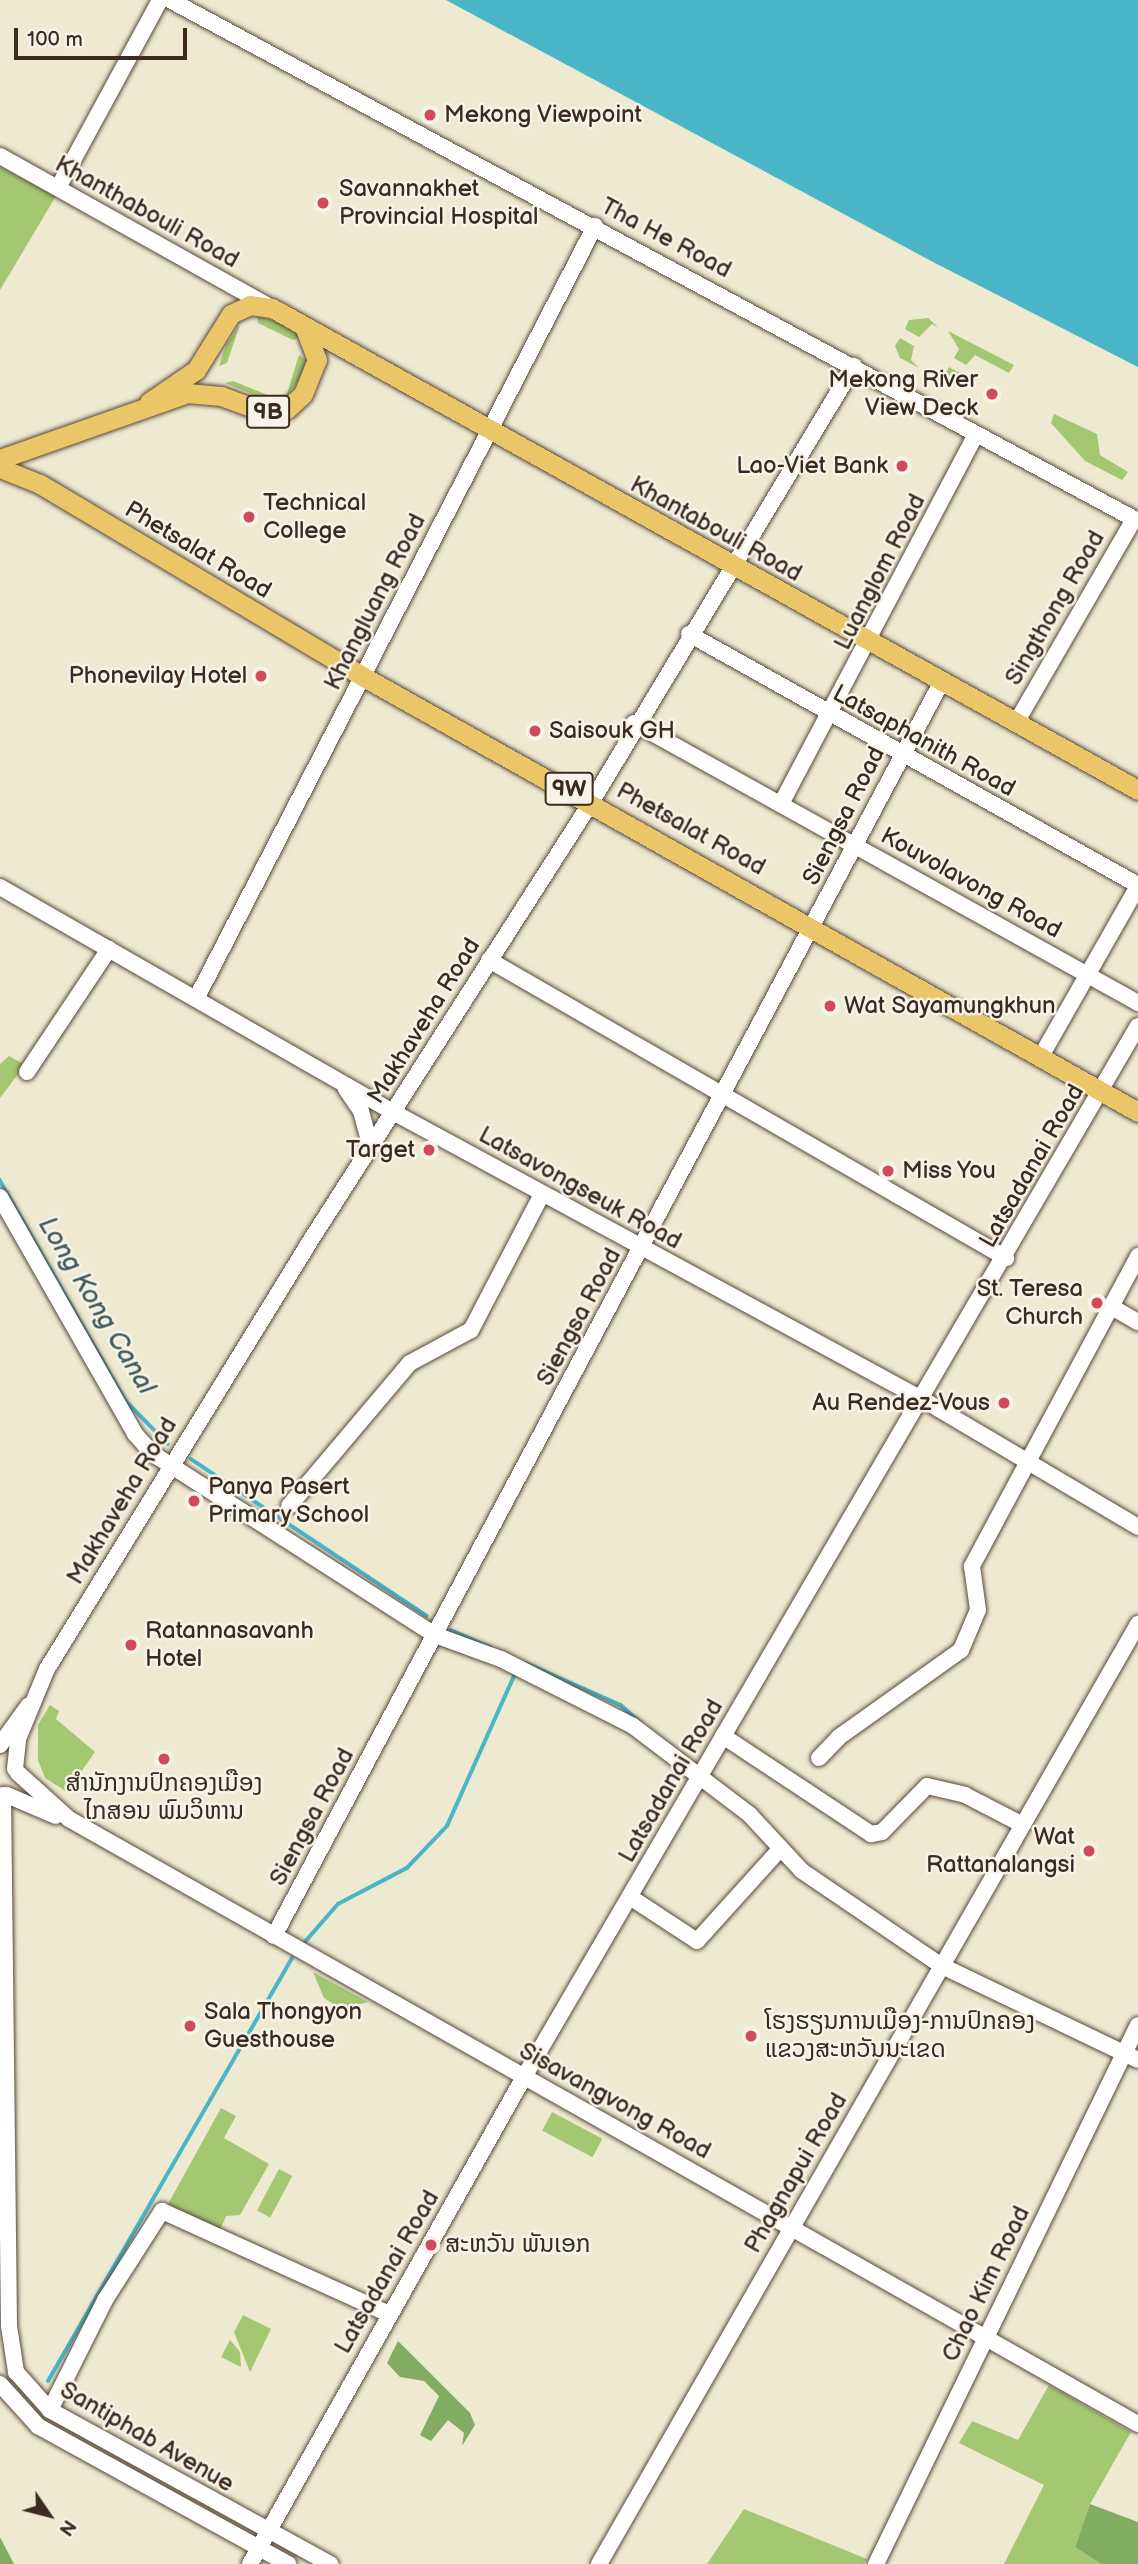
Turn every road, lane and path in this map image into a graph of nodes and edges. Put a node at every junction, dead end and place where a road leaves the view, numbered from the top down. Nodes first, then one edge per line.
1 (160, 0) edge
2 (170, 0) edge
3 (0, 156) edge
4 (58, 188) junction
5 (595, 226) junction
6 (212, 274) junction
7 (272, 308) junction
8 (225, 323) junction
9 (299, 323) junction
10 (854, 366) junction
11 (149, 402) junction
12 (490, 429) junction
13 (976, 434) junction
14 (47, 441) junction
15 (0, 459) edge
16 (0, 468) edge
17 (40, 484) junction
18 (1136, 520) edge
19 (731, 566) junction
20 (689, 634) junction
21 (870, 642) junction
22 (362, 676) junction
23 (942, 681) junction
24 (831, 715) junction
25 (1017, 721) junction
26 (634, 723) junction
27 (900, 755) junction
28 (1138, 790) edge
29 (592, 801) junction
30 (781, 804) junction
31 (853, 844) junction
32 (1138, 886) edge
33 (0, 887) edge
34 (814, 926) junction
35 (109, 949) junction
36 (489, 960) junction
37 (1088, 974) junction
38 (196, 999) junction
39 (1138, 1003) edge
40 (1138, 1026) edge
41 (1040, 1058) junction
42 (27, 1072) dead end
43 (337, 1080) junction
44 (1101, 1091) junction
45 (728, 1092) junction
46 (393, 1112) junction
47 (1138, 1112) edge
48 (371, 1147) junction
49 (542, 1194) junction
50 (0, 1197) edge
51 (642, 1248) junction
52 (1138, 1256) edge
53 (1006, 1258) junction
54 (1110, 1307) junction
55 (1138, 1322) edge
56 (920, 1398) junction
57 (1025, 1459) junction
58 (172, 1464) junction
59 (289, 1506) dead end
60 (1138, 1527) edge
61 (1138, 1624) edge
62 (435, 1635) junction
63 (34, 1701) junction
64 (723, 1736) junction
65 (0, 1745) edge
66 (819, 1758) dead end
67 (11, 1768) edge
68 (698, 1779) junction
69 (3, 1794) edge
70 (69, 1819) junction
71 (1023, 1825) junction
72 (781, 1848) junction
73 (630, 1897) junction
74 (274, 1936) junction
75 (942, 1966) junction
76 (1138, 2025) edge
77 (1131, 2056) edge
78 (524, 2077) junction
79 (792, 2227) junction
80 (389, 2314) junction
81 (986, 2338) junction
82 (0, 2384) edge
83 (50, 2410) junction
84 (1138, 2424) edge
85 (267, 2530) junction
86 (258, 2547) junction
87 (250, 2564) edge
88 (288, 2564) edge
89 (330, 2564) edge
90 (599, 2564) edge
91 (876, 2564) edge

1 - 4 street
2 - 5 street, Tha He Road
3 - 4 street, Khanthabouli Road
4 - 6 street, Khanthabouli Road
5 - 10 street, Tha He Road
5 - 12 street, Khangluang Road
6 - 7 street, Khanthabouli Road
6 - 8 street
7 - 8 main road
7 - 9 main road, Khantabouli Road
8 - 11 main road, 9B
9 - 11 main road, 9B
9 - 12 main road, Khantabouli Road
10 - 13 street, Tha He Road
10 - 19 street, Makhaveha Road
11 - 14 main road, 9B
12 - 19 main road, Khantabouli Road
12 - 22 street, Khangluang Road
13 - 18 street, Tha He Road
13 - 21 street, Luanglom Road
14 - 15 main road, 9B
14 - 17 main road
16 - 17 main road, Phetsalat Road / 9W
17 - 22 main road, Phetsalat Road / 9W
18 - 25 street, Singthong Road
19 - 20 street, Makhaveha Road
19 - 21 main road, Khantabouli Road
20 - 24 street, Latsaphanith Road
20 - 26 street, Makhaveha Road
21 - 23 main road, Khantabouli Road
21 - 24 street, Luanglom Road
22 - 29 main road, Phetsalat Road / 9W
22 - 38 street, Khangluang Road
23 - 25 main road, Khantabouli Road
23 - 27 street, Siengsa Road
24 - 27 street, Latsaphanith Road
24 - 30 street, Luanglom Road
25 - 28 main road, Khantabouli Road
26 - 29 street, Makhaveha Road
26 - 30 street, Kouvolavong Road
27 - 31 street, Siengsa Road
27 - 32 street, Latsaphanith Road
29 - 34 main road, Phetsalat Road / 9W
29 - 36 street, Makhaveha Road
30 - 31 street, Kouvolavong Road
31 - 34 street, Siengsa Road
31 - 37 street, Kouvolavong Road
32 - 37 street
33 - 35 street, Latsavongseuk Road
34 - 41 main road, Phetsalat Road / 9W
34 - 45 street, Siengsa Road
35 - 38 street, Latsavongseuk Road
35 - 42 street
36 - 45 street
36 - 46 street, Makhaveha Road
37 - 39 street, Kouvolavong Road
37 - 41 street
38 - 43 street, Latsavongseuk Road
40 - 44 street, Latsadanai Road
41 - 44 main road, Phetsalat Road / 9W
43 - 46 street, Latsavongseuk Road
43 - 48 street
44 - 47 main road, Phetsalat Road / 9W
44 - 53 street, Latsadanai Road
45 - 51 street, Siengsa Road
45 - 53 street
46 - 48 street, Makhaveha Road
46 - 49 street, Latsavongseuk Road
48 - 58 street, Makhaveha Road
49 - 51 street, Latsavongseuk Road
49 - 59 street
50 - 58 street
51 - 56 street, Latsavongseuk Road
51 - 62 street, Siengsa Road
52 - 54 street
53 - 56 street, Latsadanai Road
54 - 55 street
54 - 57 street
56 - 57 street, Latsavongseuk Road
56 - 64 street, Latsadanai Road
57 - 60 street, Latsavongseuk Road
57 - 66 street
58 - 62 street
58 - 63 street, Makhaveha Road
61 - 71 street, Phagnapui Road
62 - 68 street
62 - 74 street, Siengsa Road
63 - 65 street
63 - 67 street
64 - 68 street, Latsadanai Road
64 - 71 street
67 - 69 street
67 - 70 street
68 - 72 street
68 - 73 street, Latsadanai Road
69 - 70 street
69 - 83 street, Santiphab Avenue
70 - 74 street, Sisavangvong Road
71 - 75 street, Phagnapui Road
72 - 73 street
72 - 75 street
73 - 78 street, Latsadanai Road
74 - 78 street, Sisavangvong Road
75 - 77 street
75 - 79 street, Phagnapui Road
76 - 77 street, Chao Kim Road
77 - 81 street, Chao Kim Road
78 - 79 street, Sisavangvong Road
78 - 80 street, Latsadanai Road
79 - 81 street, Sisavangvong Road
79 - 90 street, Phagnapui Road
80 - 83 street
80 - 85 street, Latsadanai Road
81 - 84 street, Sisavangvong Road
81 - 91 street, Chao Kim Road
82 - 86 street, Santiphab Avenue
83 - 85 street, Santiphab Avenue
85 - 86 street, Latsadanai Road
85 - 89 street, Santiphab Avenue
86 - 87 street, Latsadanai Road
86 - 88 street, Santiphab Avenue

